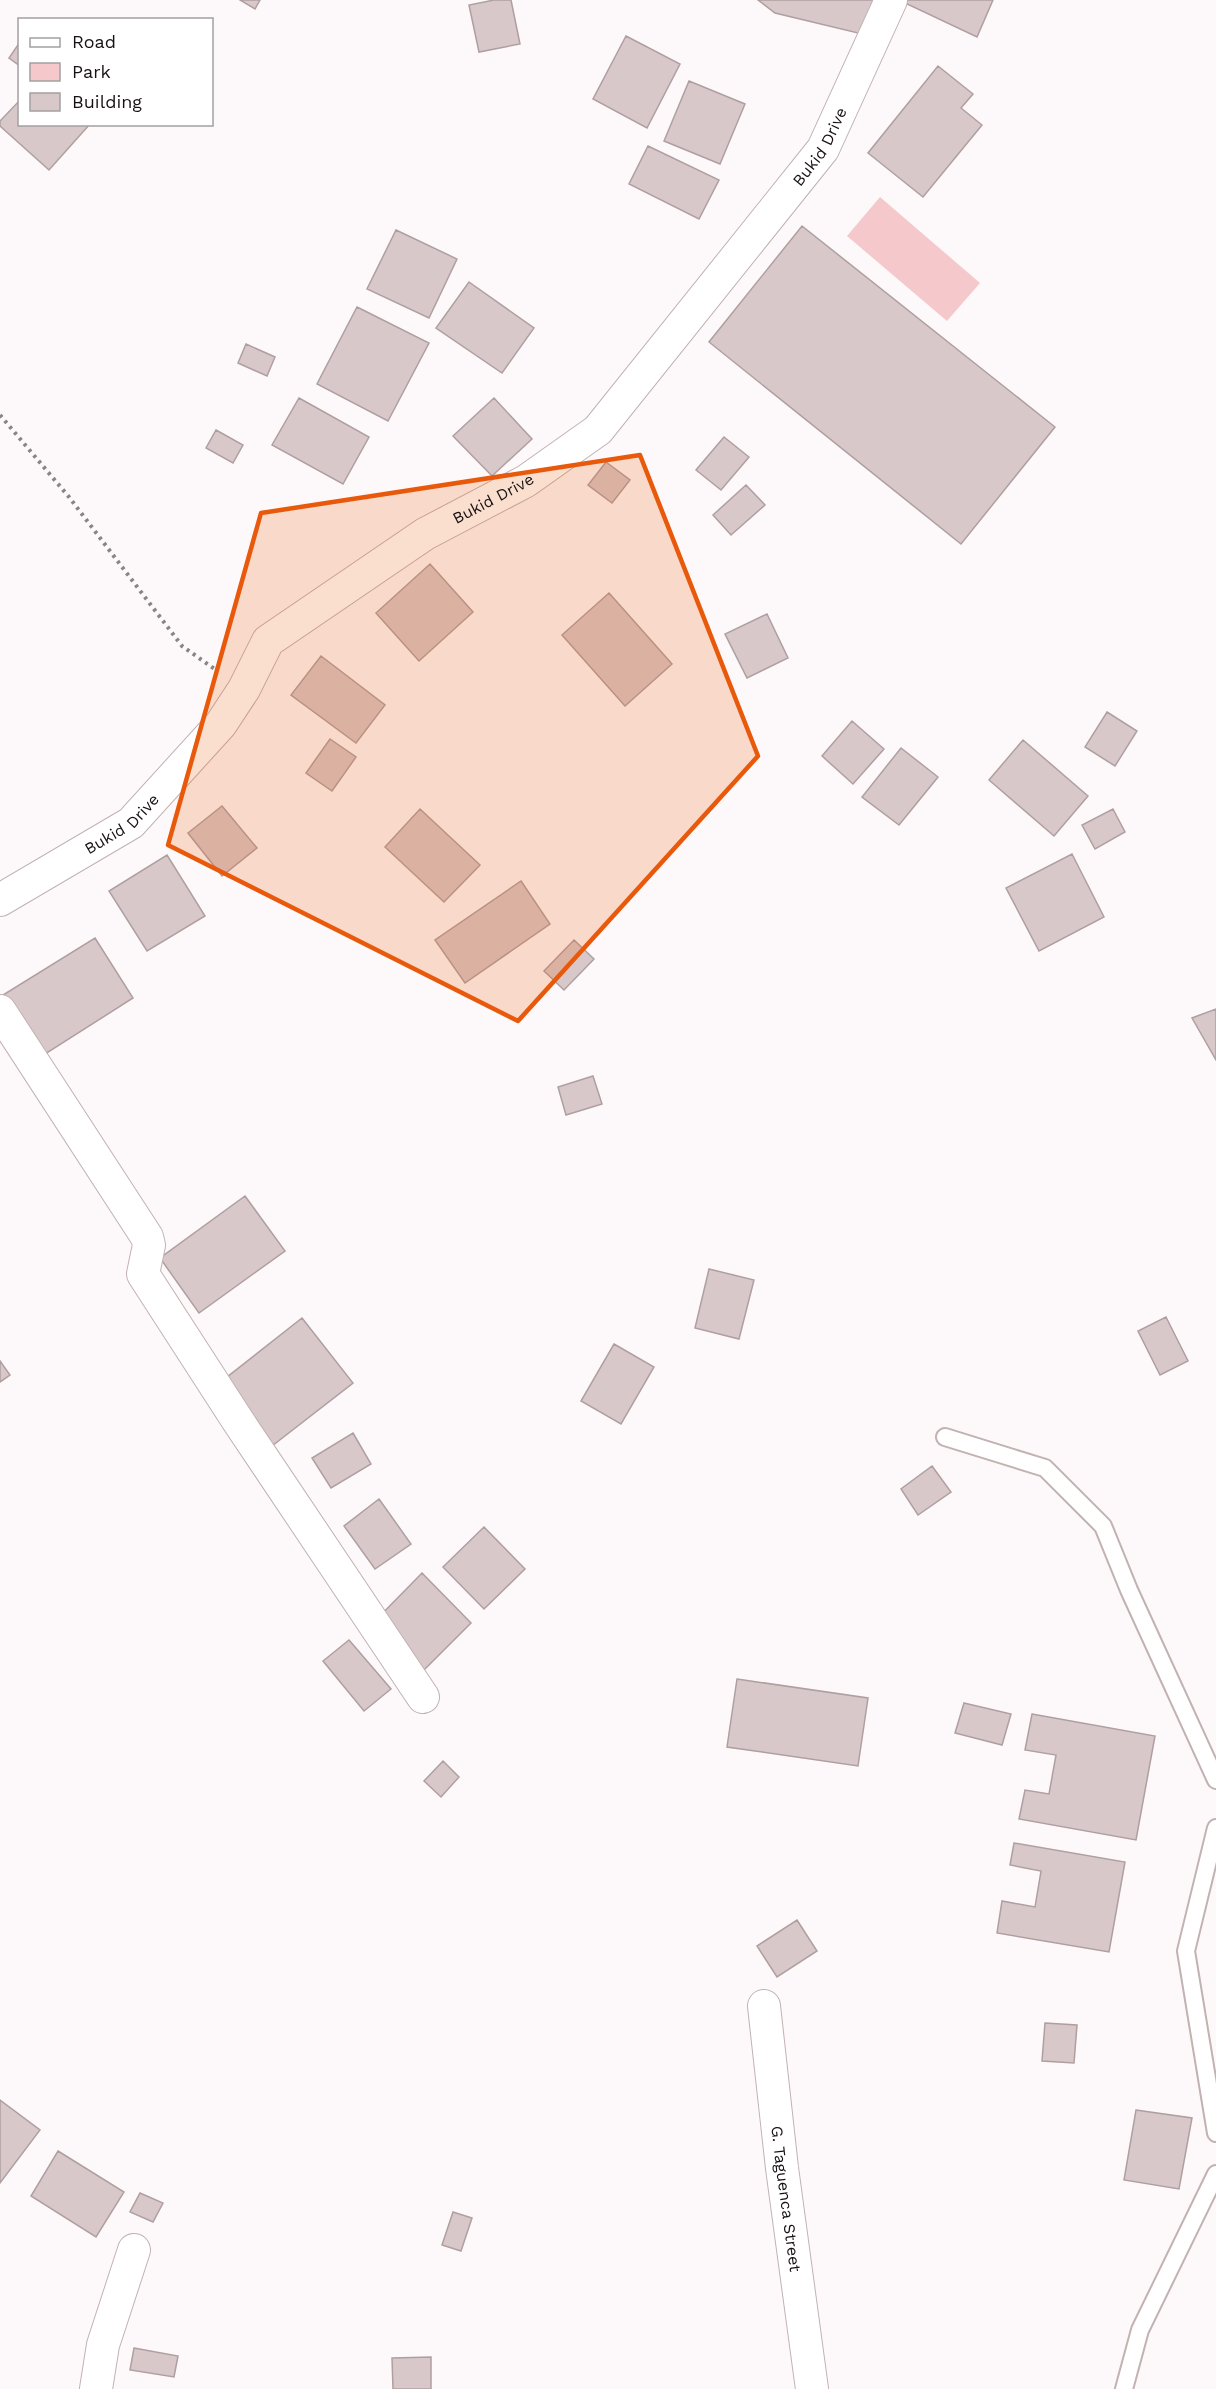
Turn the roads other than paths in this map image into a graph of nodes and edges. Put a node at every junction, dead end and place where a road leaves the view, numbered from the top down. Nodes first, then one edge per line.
1 (891, 0) edge
2 (0, 900) edge
3 (0, 1011) edge
4 (945, 1437) dead end
5 (423, 1697) dead end
6 (1216, 1780) edge
7 (1216, 1828) edge
8 (764, 2006) dead end
9 (1216, 2133) edge
10 (1216, 2174) edge
11 (134, 2250) dead end
12 (96, 2389) edge
13 (812, 2389) edge
14 (1124, 2389) edge

1 - 2 street, Bukid Drive
3 - 5 street
4 - 6 lane
7 - 9 lane
8 - 13 street, G. Taguenca Street
10 - 14 lane
11 - 12 street

